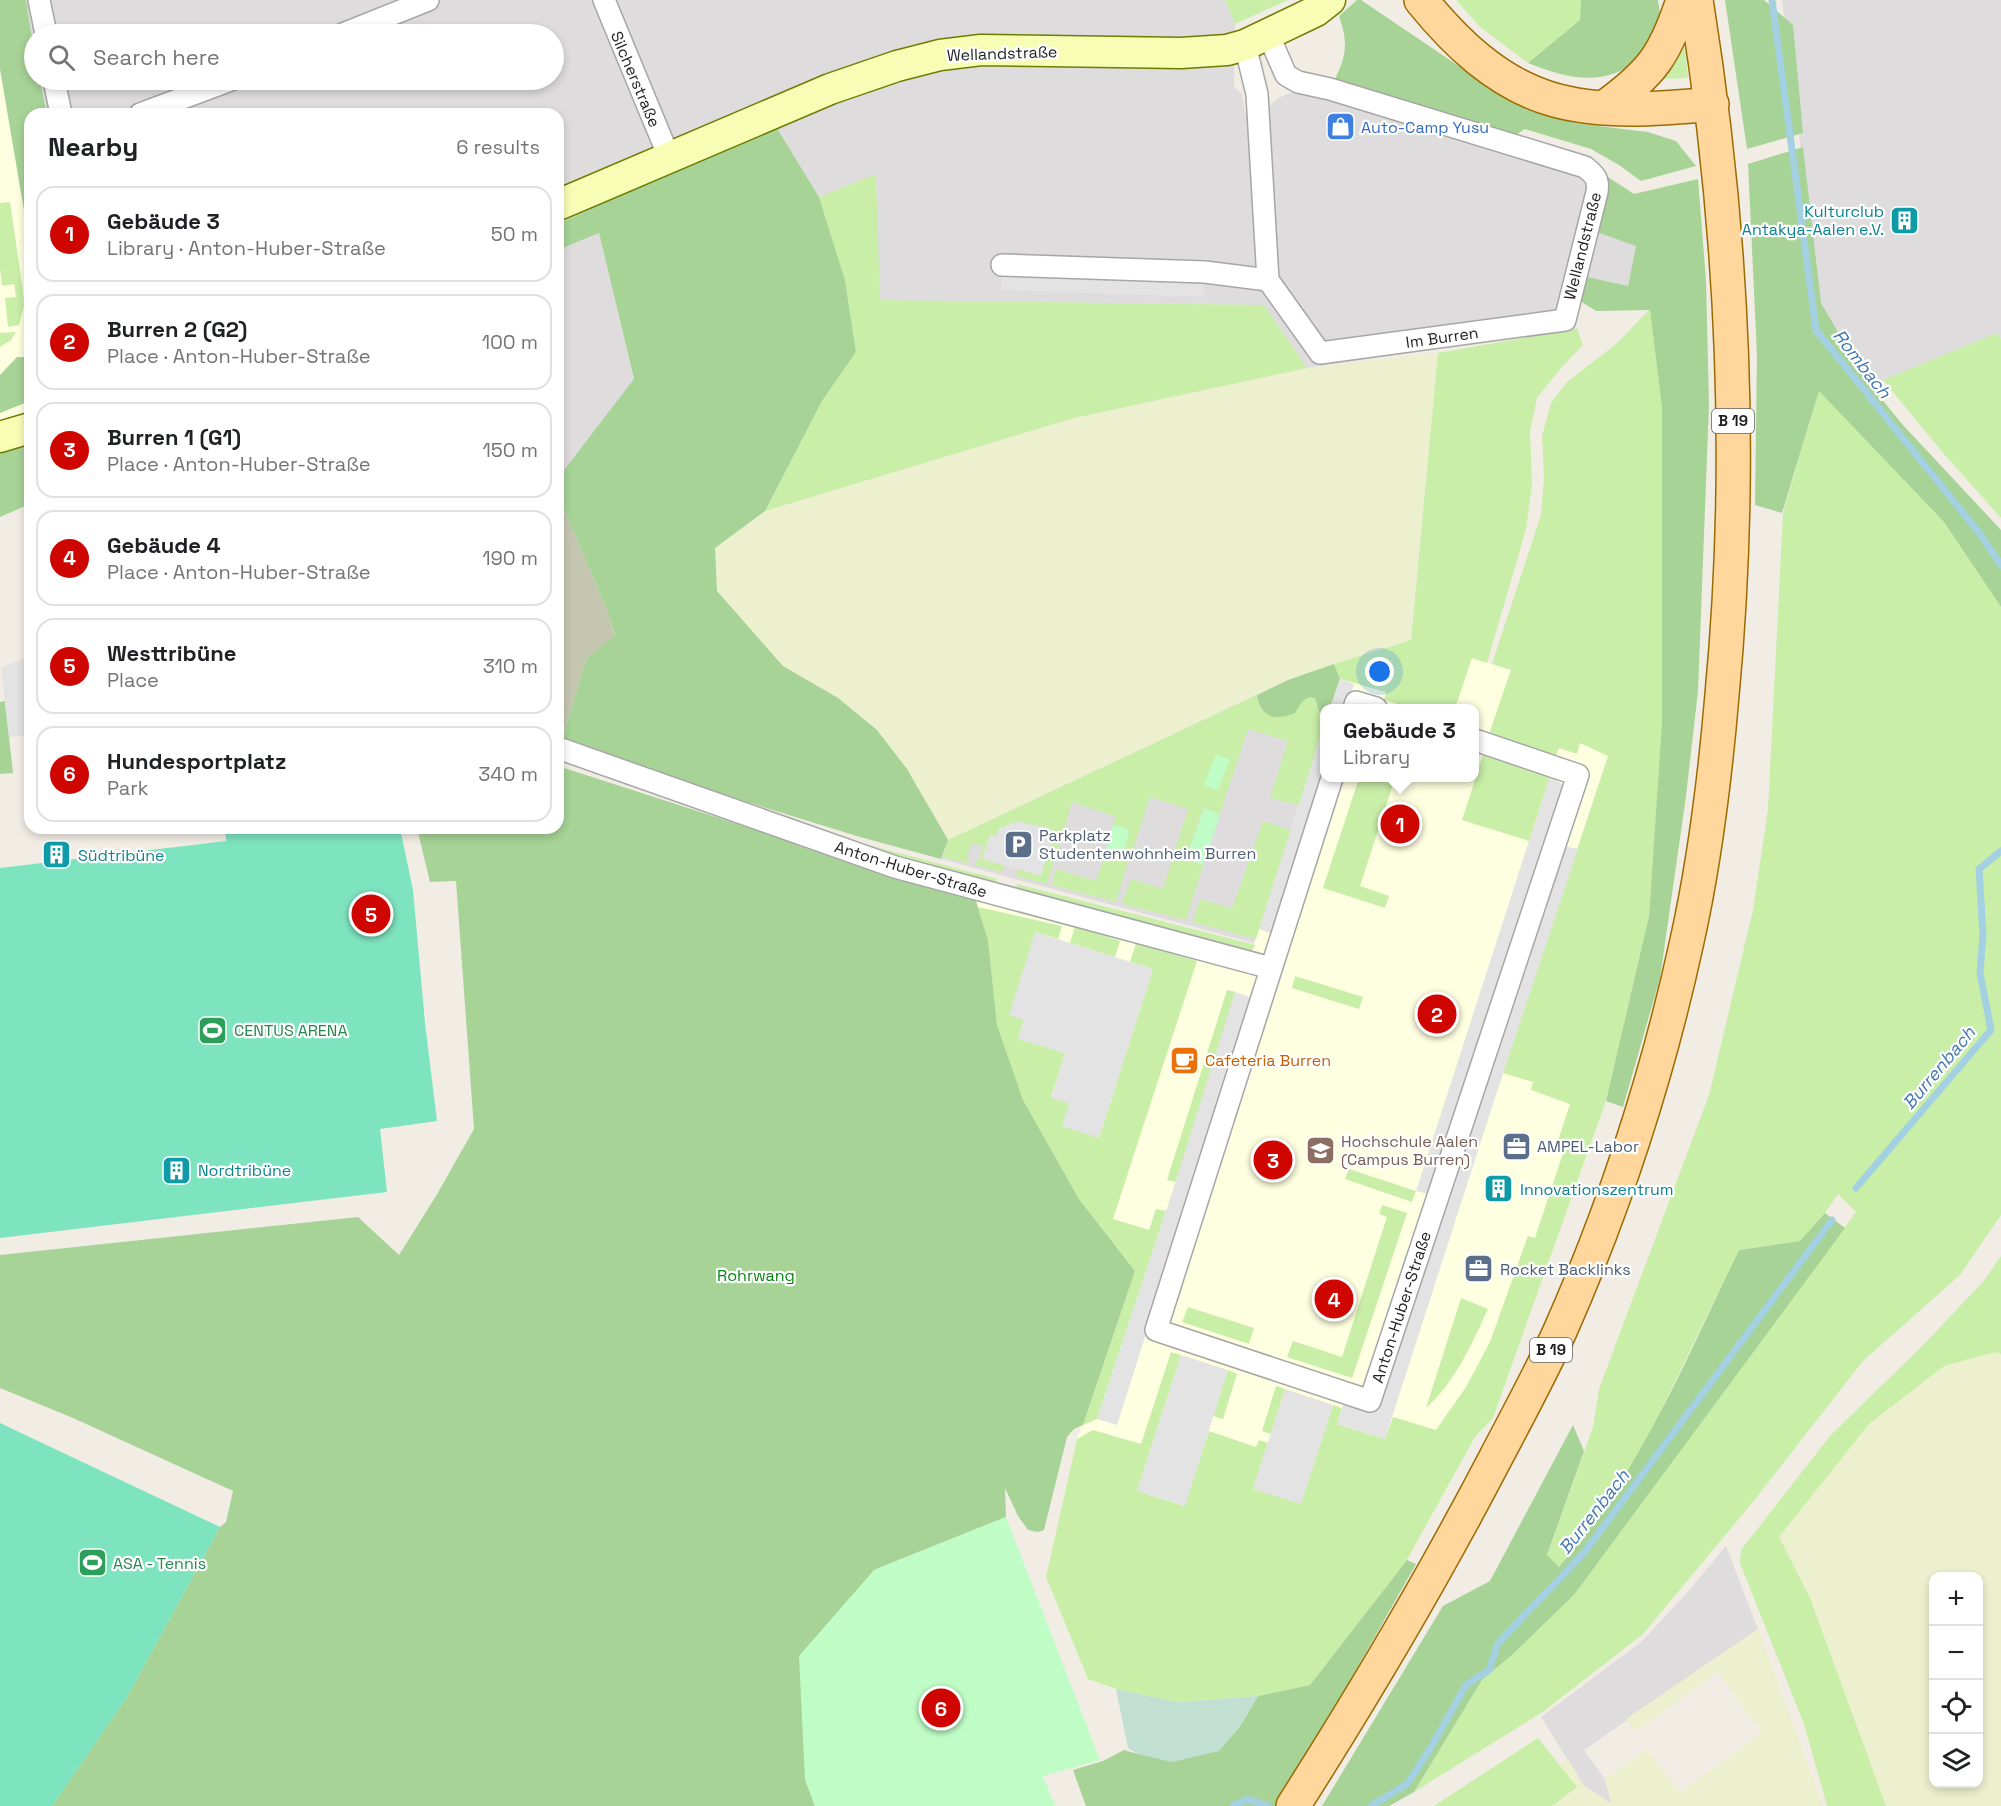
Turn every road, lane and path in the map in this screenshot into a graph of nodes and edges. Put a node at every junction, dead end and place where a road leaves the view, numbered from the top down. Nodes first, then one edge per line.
1 (39, 0) edge
2 (428, 0) edge
3 (604, 0) edge
4 (1330, 0) edge
5 (1421, 0) edge
6 (1683, 0) edge
7 (1696, 0) edge
8 (44, 24) edge
9 (368, 24) edge
10 (1256, 39) junction
11 (1286, 75) junction
12 (1256, 86) junction
13 (56, 90) edge
14 (204, 90) edge
15 (1712, 104) junction
16 (1605, 107) junction
17 (60, 108) edge
18 (156, 108) edge
19 (669, 157) junction
20 (564, 202) edge
21 (1002, 265) dead end
22 (1268, 280) junction
23 (1565, 320) joint
24 (24, 430) edge
25 (0, 437) edge
26 (1479, 741) edge
27 (564, 750) edge
28 (1330, 782) edge
29 (1271, 968) junction
30 (1298, 1798) edge

1 - 8 street
2 - 9 street
3 - 19 street, Silcherstraße
4 - 10 main road, Wellandstraße
5 - 16 main road
6 - 16 main road
7 - 15 main road, B 19
10 - 11 street
10 - 12 street
10 - 19 main road, Wellandstraße
11 - 12 street
11 - 23 street, Wellandstraße
12 - 22 street
13 - 17 street
14 - 18 street
15 - 16 main road
15 - 30 main road, B 19
19 - 20 main road, Wellandstraße
21 - 22 street
22 - 23 street, Im Burren
24 - 25 main road
26 - 29 street, Anton-Huber-Straße
27 - 29 street, Anton-Huber-Straße
28 - 29 street, Anton-Huber-Straße

